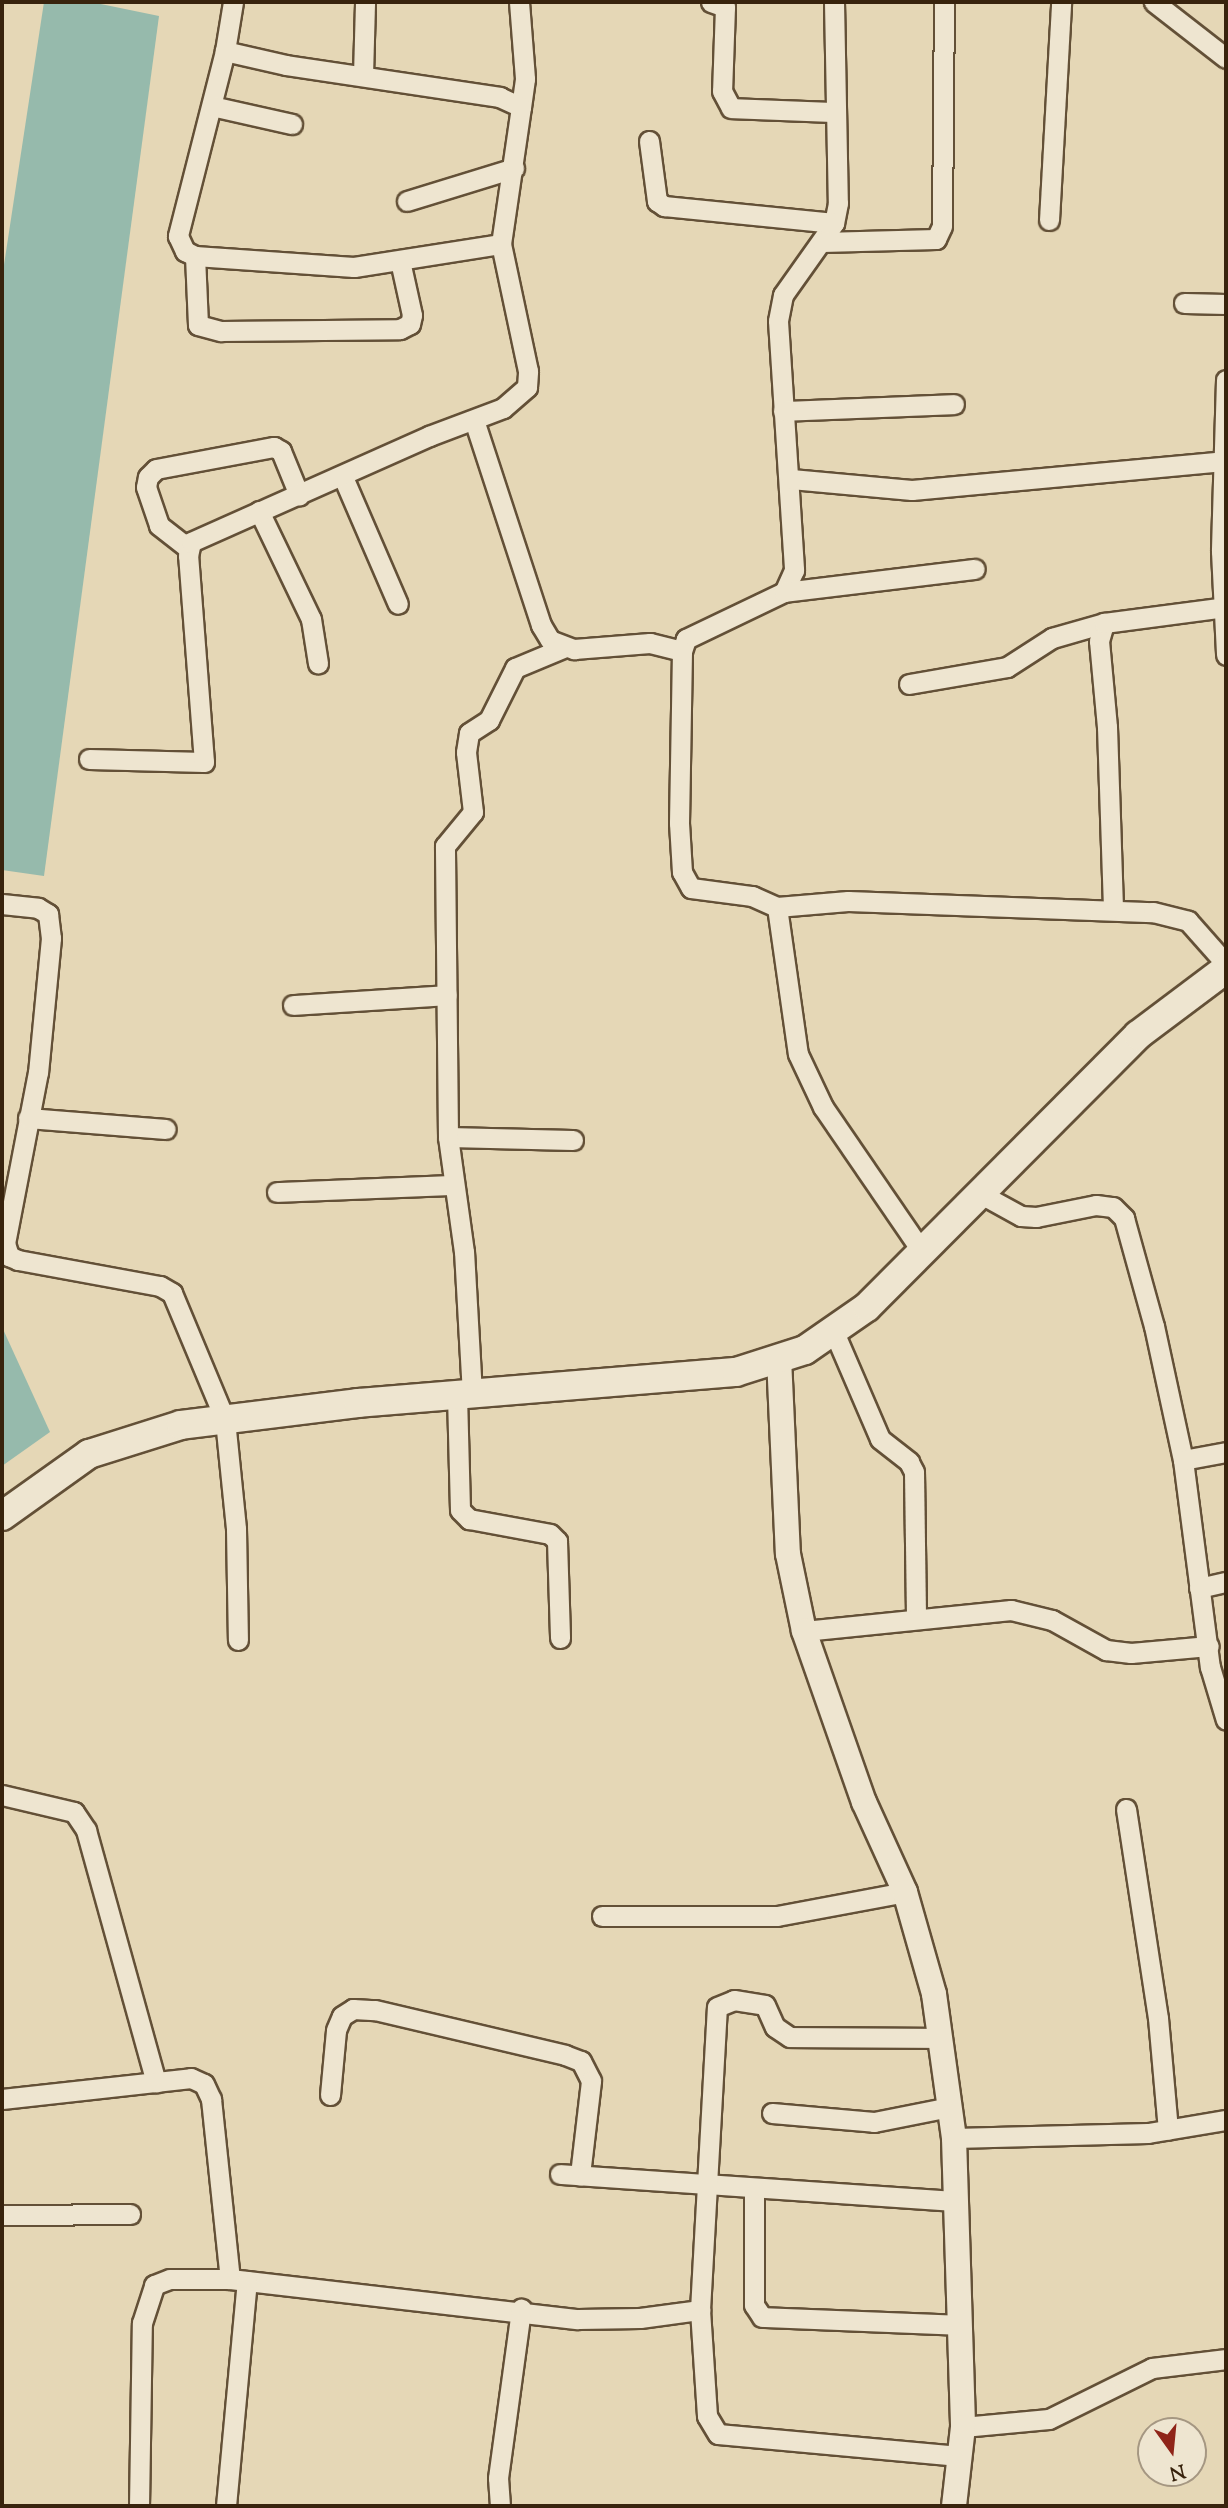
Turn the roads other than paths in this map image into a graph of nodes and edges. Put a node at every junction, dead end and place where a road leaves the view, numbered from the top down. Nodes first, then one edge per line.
1 (233, 2) edge
2 (365, 2) edge
3 (519, 2) edge
4 (711, 2) edge
5 (834, 2) edge
6 (944, 2) edge
7 (1061, 2) edge
8 (1154, 2) edge
9 (225, 51) junction
10 (1226, 58) edge
11 (363, 75) junction
12 (212, 106) junction
13 (521, 107) junction
14 (836, 112) junction
15 (292, 124) dead end
16 (649, 141) dead end
17 (514, 168) junction
18 (407, 201) dead end
19 (1049, 220) dead end
20 (834, 223) junction
21 (822, 242) junction
22 (501, 244) junction
23 (195, 256) junction
24 (400, 261) junction
25 (1184, 303) dead end
26 (1226, 304) edge
27 (1226, 380) edge
28 (954, 404) dead end
29 (783, 411) junction
30 (474, 420) junction
31 (1224, 461) junction
32 (342, 477) junction
33 (791, 479) junction
34 (299, 495) junction
35 (259, 511) junction
36 (188, 548) junction
37 (975, 569) dead end
38 (784, 592) junction
39 (398, 604) dead end
40 (1225, 607) edge
41 (1104, 623) junction
42 (563, 648) junction
43 (681, 651) junction
44 (1226, 655) edge
45 (318, 663) dead end
46 (909, 684) dead end
47 (89, 759) dead end
48 (2, 904) edge
49 (777, 907) junction
50 (1113, 908) junction
51 (1226, 966) edge
52 (447, 995) junction
53 (293, 1005) dead end
54 (28, 1118) junction
55 (166, 1129) dead end
56 (449, 1137) junction
57 (573, 1140) dead end
58 (454, 1185) junction
59 (277, 1192) dead end
60 (979, 1193) junction
61 (923, 1253) junction
62 (834, 1332) junction
63 (779, 1358) junction
64 (464, 1395) junction
65 (225, 1420) junction
66 (1226, 1452) edge
67 (1183, 1460) junction
68 (2, 1516) edge
69 (1226, 1583) edge
70 (1199, 1588) junction
71 (916, 1619) junction
72 (804, 1631) junction
73 (560, 1638) dead end
74 (238, 1640) dead end
75 (1209, 1646) junction
76 (1226, 1720) edge
77 (2, 1796) edge
78 (1126, 1809) dead end
79 (905, 1892) junction
80 (603, 1916) dead end
81 (940, 2038) junction
82 (156, 2082) junction
83 (330, 2095) dead end
84 (2, 2099) edge
85 (950, 2108) junction
86 (772, 2113) dead end
87 (1226, 2120) edge
88 (1168, 2130) junction
89 (954, 2138) junction
90 (560, 2174) dead end
91 (580, 2175) junction
92 (709, 2185) junction
93 (754, 2188) junction
94 (956, 2200) junction
95 (130, 2214) dead end
96 (2, 2215) edge
97 (238, 2280) junction
98 (521, 2309) junction
99 (700, 2310) junction
100 (960, 2325) junction
101 (1226, 2359) edge
102 (963, 2427) junction
103 (959, 2456) junction
104 (139, 2506) edge
105 (226, 2506) edge
106 (500, 2506) edge
107 (954, 2506) edge

1 - 9 street
2 - 11 street
3 - 13 street
4 - 14 street
5 - 14 street
6 - 21 street
7 - 19 street
8 - 10 street
9 - 11 street
9 - 12 street
11 - 13 street
12 - 15 street
12 - 23 street
13 - 17 street
14 - 20 street
16 - 20 street
17 - 18 street
17 - 22 street
20 - 21 street
21 - 29 street
22 - 24 street
22 - 30 street
23 - 24 street
23 - 24 street
25 - 26 street
27 - 31 street
28 - 29 street
29 - 33 street
30 - 32 street
30 - 42 street
31 - 33 street
31 - 40 street
32 - 34 street
32 - 39 street
33 - 38 street
34 - 35 street
34 - 36 street
35 - 36 street
35 - 45 street
36 - 47 street
37 - 38 street
38 - 43 street
40 - 41 street
40 - 44 street
41 - 46 street
41 - 50 street
42 - 43 street
42 - 52 street
43 - 49 street
48 - 54 street
49 - 50 street
49 - 61 street
50 - 51 street
51 - 60 main road
52 - 53 street
52 - 56 street
54 - 55 street
54 - 65 street
56 - 57 street
56 - 58 street
58 - 59 street
58 - 64 street
60 - 61 main road
60 - 67 street
61 - 62 main road
62 - 63 main road
62 - 71 street
63 - 64 main road
63 - 72 street
64 - 65 main road
64 - 73 street
65 - 68 main road
65 - 74 street
66 - 67 street
67 - 70 street
69 - 70 street
70 - 75 street
71 - 72 street
71 - 75 street
72 - 79 street
75 - 76 street
77 - 82 street
78 - 88 street
79 - 80 street
79 - 81 street
81 - 85 street
81 - 92 street
82 - 84 street
82 - 97 street
83 - 91 street
85 - 86 street
85 - 89 street
87 - 88 street
88 - 89 street
89 - 94 street
90 - 91 street
91 - 92 street
92 - 93 street
92 - 99 street
93 - 94 street
93 - 100 street
94 - 100 street
95 - 96 street
97 - 98 street
97 - 104 street
97 - 105 street
98 - 99 street
98 - 106 street
99 - 103 street
100 - 102 street
101 - 102 street
102 - 103 street
103 - 107 street

